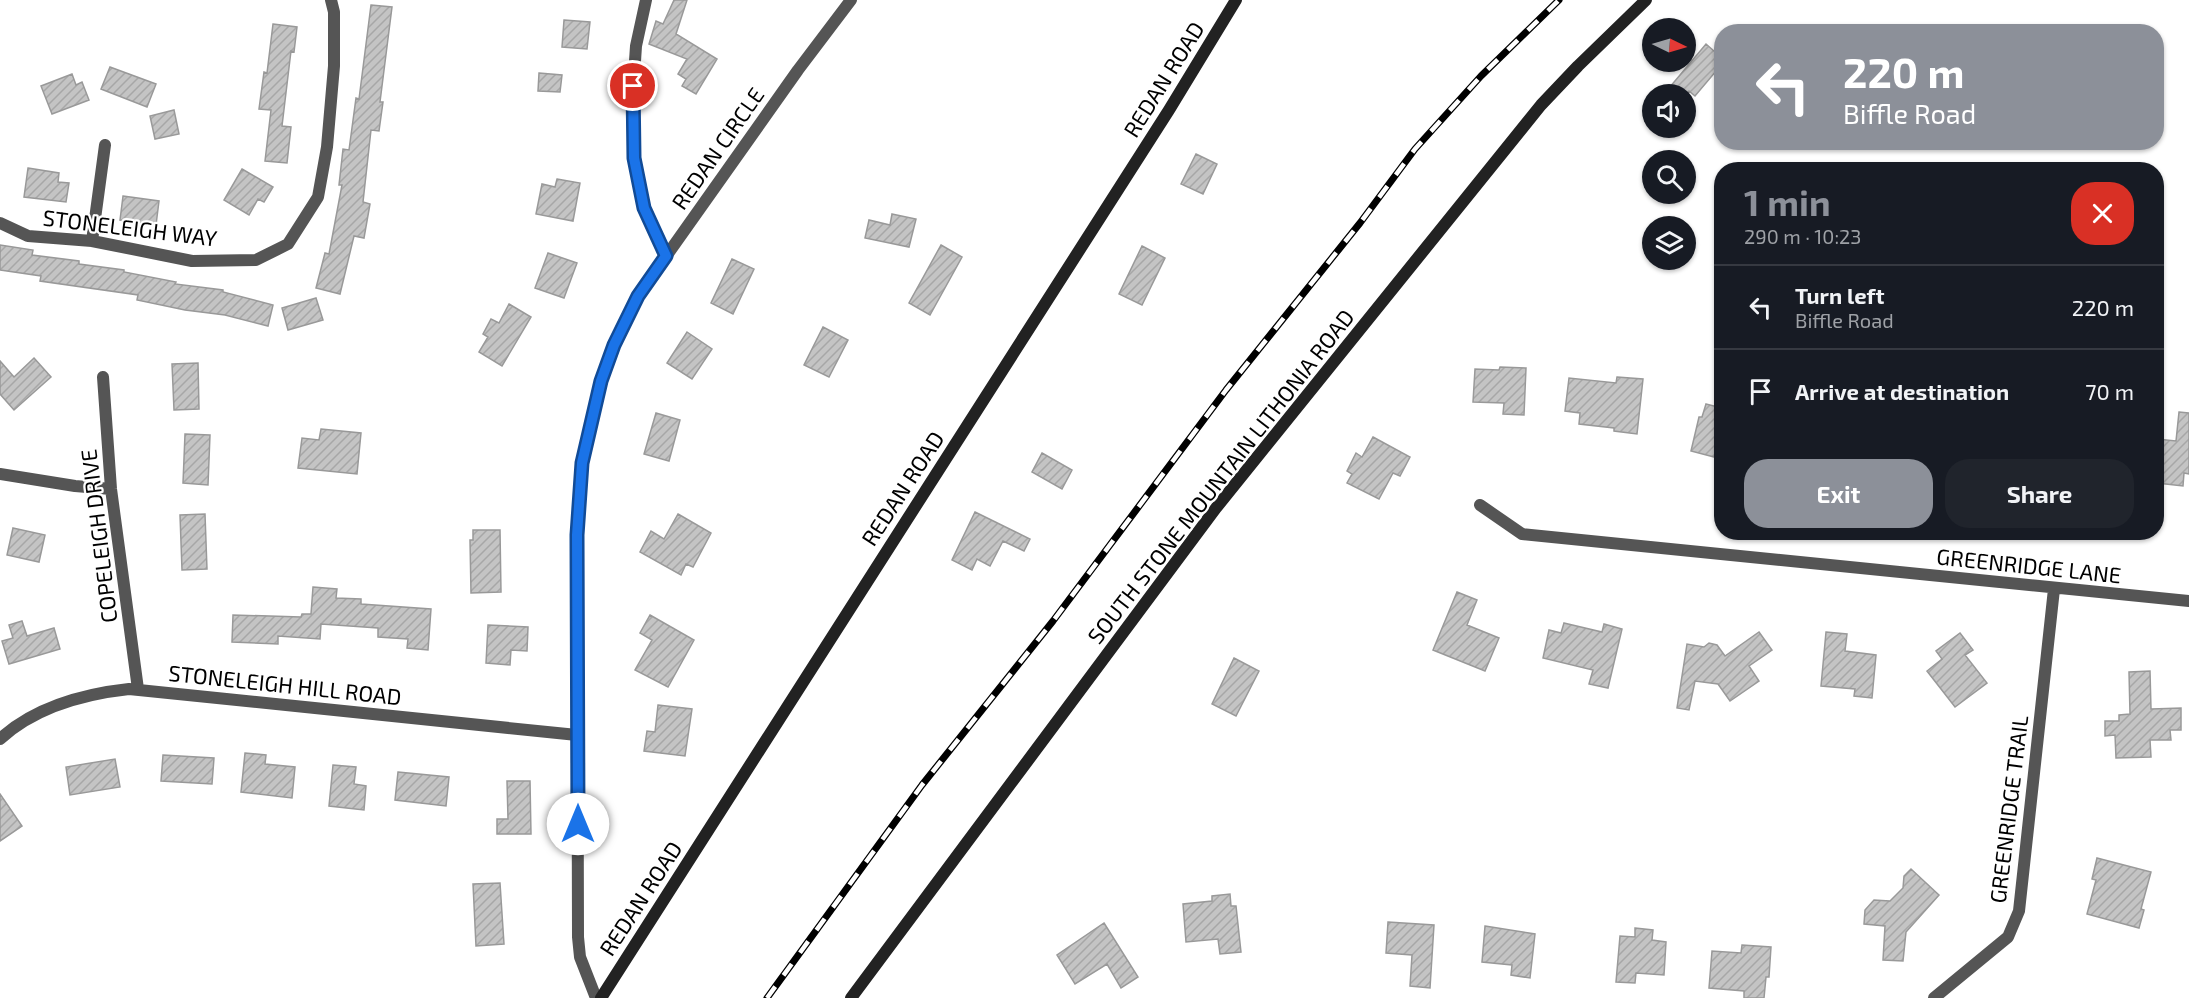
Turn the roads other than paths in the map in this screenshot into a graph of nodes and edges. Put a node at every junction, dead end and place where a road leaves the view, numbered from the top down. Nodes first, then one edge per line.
1 (331, 0) edge
2 (646, 0) edge
3 (851, 0) edge
4 (1236, 0) edge
5 (1646, 0) edge
6 (105, 145) dead end
7 (0, 223) edge
8 (92, 241) junction
9 (666, 256) junction
10 (103, 377) dead end
11 (0, 474) edge
12 (111, 489) junction
13 (1480, 505) dead end
14 (2055, 589) junction
15 (2189, 601) edge
16 (138, 689) junction
17 (577, 735) junction
18 (0, 739) edge
19 (598, 998) edge
20 (851, 998) edge
21 (1934, 998) edge

1 - 8 street, STONELEIGH WAY
2 - 9 street
3 - 9 street, REDAN CIRCLE
4 - 19 main road, REDAN ROAD
5 - 20 main road, SOUTH STONE MOUNTAIN LITHONIA ROAD
6 - 8 street
7 - 8 street, STONELEIGH WAY
9 - 17 street, REDAN CIRCLE
10 - 12 street, COPELEIGH DRIVE
11 - 12 street
12 - 16 street, COPELEIGH DRIVE
13 - 14 street, GREENRIDGE LANE
14 - 15 street, GREENRIDGE LANE
14 - 21 street, GREENRIDGE TRAIL
16 - 17 street, STONELEIGH HILL ROAD
16 - 18 street, STONELEIGH HILL ROAD
17 - 19 street, REDAN CIRCLE

